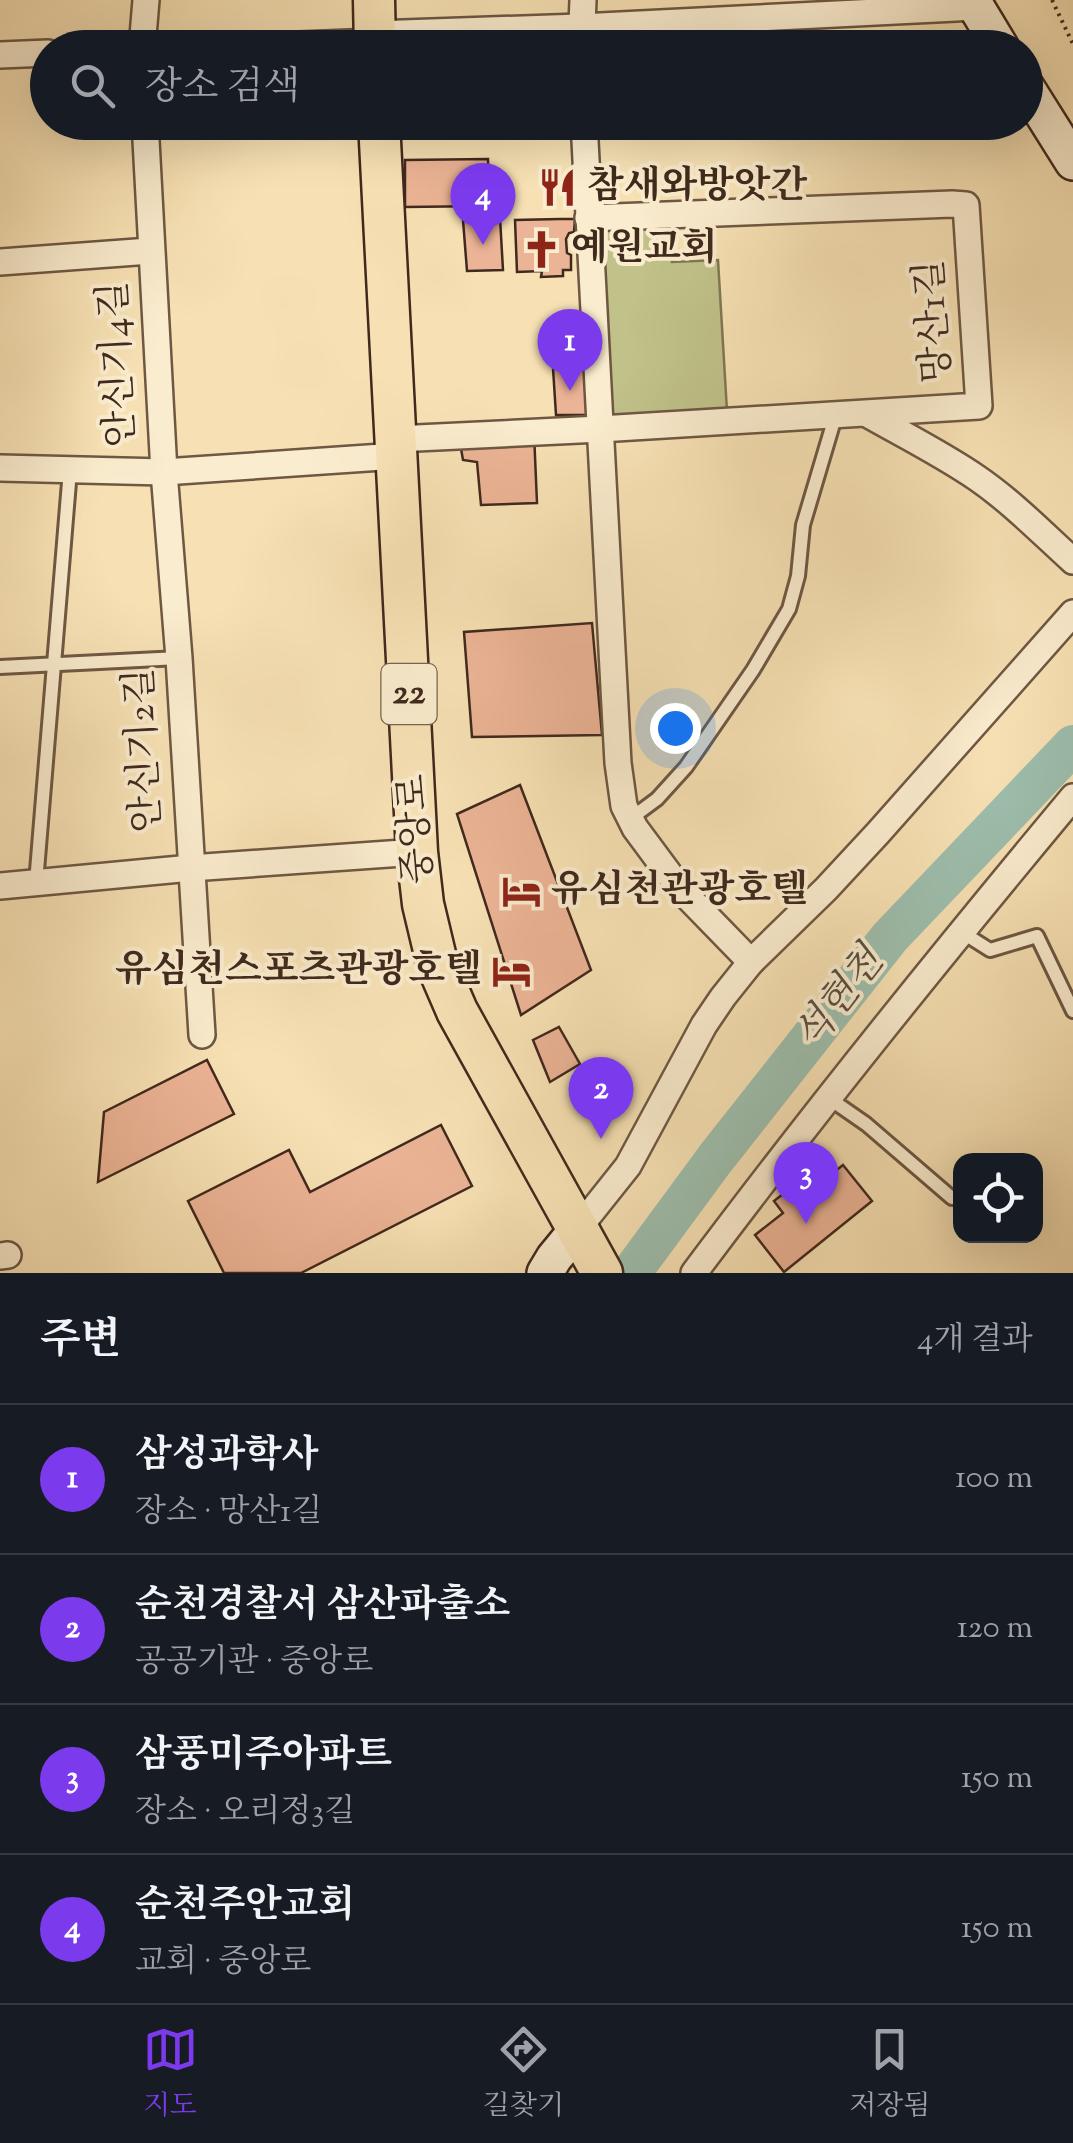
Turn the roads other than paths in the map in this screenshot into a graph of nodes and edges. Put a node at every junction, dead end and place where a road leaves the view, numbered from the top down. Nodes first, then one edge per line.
1 (146, 0) edge
2 (583, 0) edge
3 (974, 4) edge
4 (144, 30) edge
5 (581, 30) edge
6 (664, 30) edge
7 (990, 30) edge
8 (30, 54) edge
9 (0, 55) edge
10 (1043, 114) edge
11 (146, 140) edge
12 (380, 140) edge
13 (585, 140) edge
14 (1073, 162) edge
15 (588, 218) junction
16 (150, 251) junction
17 (0, 262) edge
18 (836, 414) junction
19 (868, 414) junction
20 (600, 430) junction
21 (397, 448) junction
22 (0, 468) edge
23 (70, 470) junction
24 (164, 472) junction
25 (1073, 561) edge
26 (1073, 614) edge
27 (179, 658) junction
28 (53, 665) junction
29 (0, 667) edge
30 (1073, 797) edge
31 (630, 819) junction
32 (1064, 824) edge
33 (416, 852) junction
34 (191, 868) junction
35 (36, 882) junction
36 (0, 886) edge
37 (960, 931) junction
38 (752, 962) junction
39 (1073, 1011) edge
40 (202, 1035) dead end
41 (830, 1099) junction
42 (952, 1198) dead end
43 (590, 1253) edge
44 (544, 1273) edge
45 (694, 1273) edge

1 - 4 street
2 - 5 street
3 - 6 street
3 - 7 main road
8 - 9 street
10 - 14 main road
11 - 16 street, 안신기4길
12 - 21 main road, 중앙로 / 22
13 - 15 street
15 - 19 street, 망산1길
15 - 20 street
16 - 17 street, 안신기4길
16 - 24 street, 안신기4길
18 - 19 street, 망산1길
18 - 20 street, 망산1길
18 - 31 lane
19 - 25 street
20 - 21 street, 망산1길
20 - 31 street
21 - 24 street
21 - 33 main road, 중앙로 / 22
22 - 23 street
23 - 24 street
23 - 28 lane
24 - 27 street, 안신기2길
26 - 38 street
27 - 28 lane
27 - 34 street, 안신기2길
28 - 29 lane
28 - 35 lane
30 - 32 street
31 - 38 street
32 - 37 street
33 - 34 street
33 - 43 main road, 중앙로 / 22
34 - 35 street, 안신기2길
34 - 40 street
35 - 36 street, 안신기2길
37 - 39 lane
37 - 41 street
38 - 43 street
41 - 42 lane
41 - 45 street
43 - 44 main road

